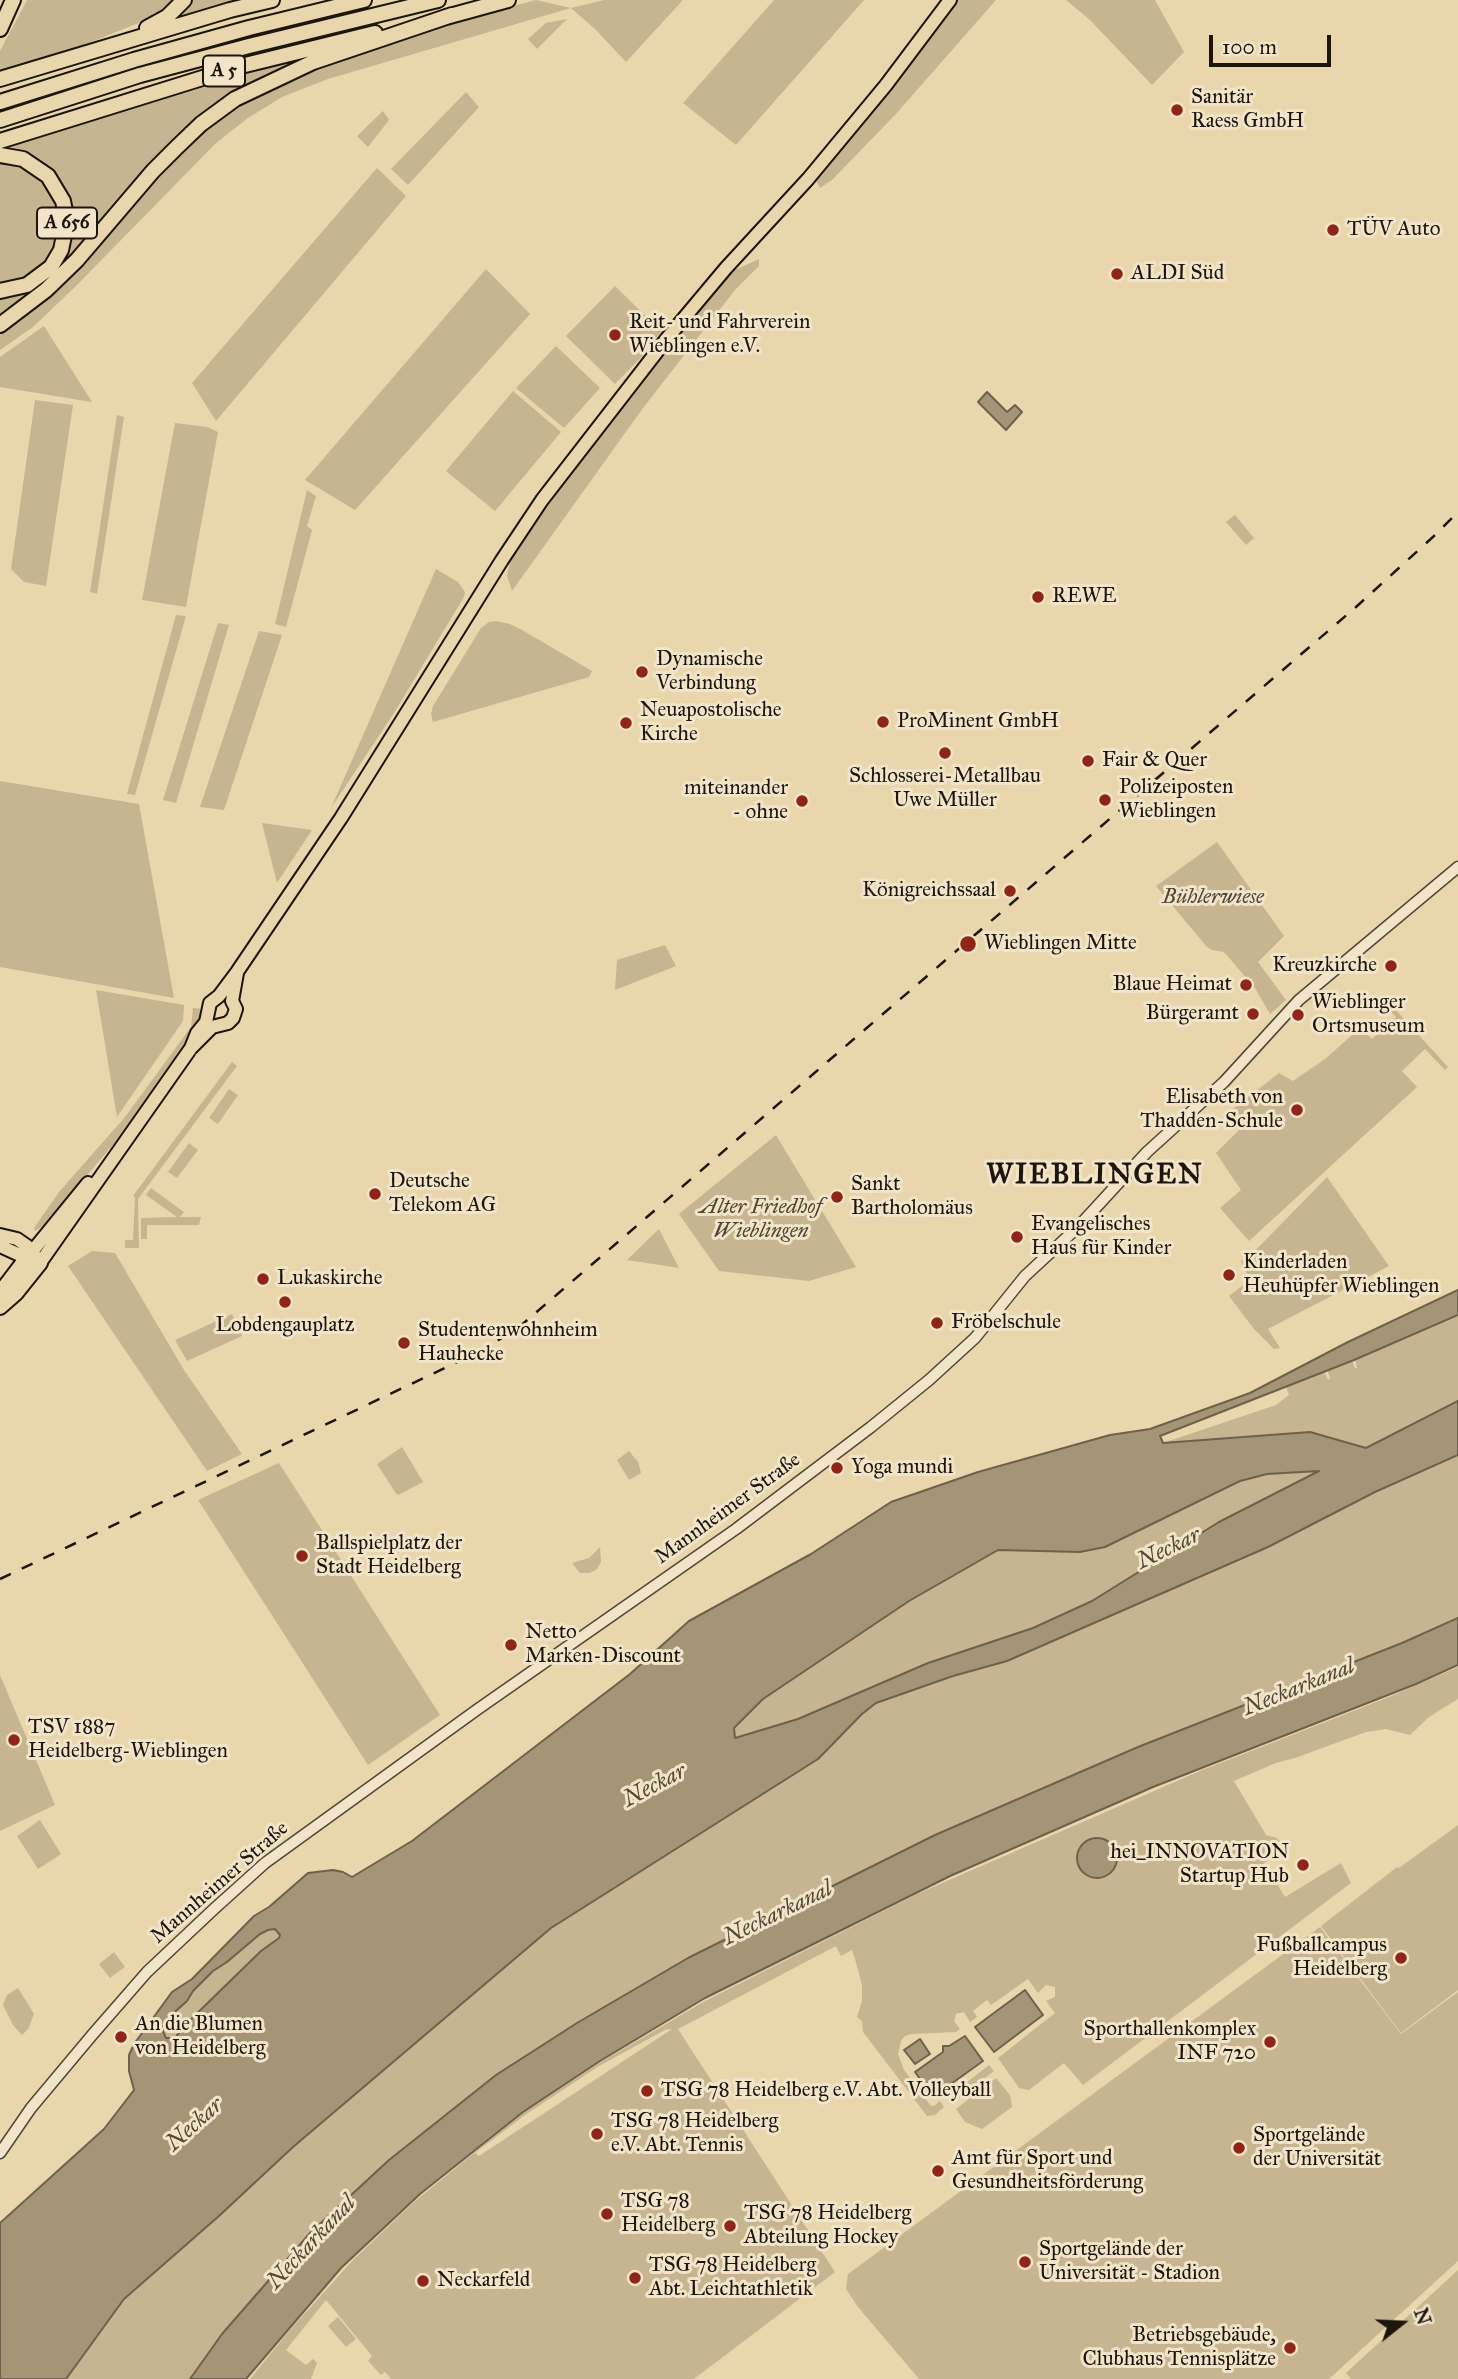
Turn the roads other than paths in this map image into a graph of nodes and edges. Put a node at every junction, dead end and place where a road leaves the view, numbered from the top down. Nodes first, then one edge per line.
1 (13, 0) edge
2 (19, 0) edge
3 (184, 0) edge
4 (272, 0) edge
5 (364, 0) edge
6 (438, 0) edge
7 (508, 0) edge
8 (950, 0) edge
9 (453, 15) junction
10 (1, 26) edge
11 (99, 49) junction
12 (0, 79) edge
13 (0, 102) edge
14 (0, 120) edge
15 (0, 141) edge
16 (0, 155) edge
17 (0, 291) edge
18 (0, 325) edge
19 (1458, 867) edge
20 (237, 972) junction
21 (219, 996) junction
22 (232, 1001) junction
23 (209, 1014) junction
24 (220, 1024) junction
25 (191, 1048) junction
26 (139, 1121) junction
27 (61, 1217) junction
28 (16, 1239) junction
29 (1, 1243) edge
30 (33, 1258) junction
31 (13, 1278) junction
32 (0, 1293) edge
33 (0, 1307) edge
34 (0, 2153) edge

1 - 10 highway
2 - 10 highway
3 - 11 highway
4 - 11 highway
5 - 13 highway, A 5
6 - 14 highway, A 5
7 - 9 highway, A 5
8 - 20 main road
9 - 15 highway, A 5
9 - 18 highway, A 5
11 - 12 highway
16 - 17 highway, A 656
19 - 34 street, Mannheimer Straße
20 - 21 main road
20 - 22 main road
21 - 22 main road
21 - 23 main road
22 - 24 main road
23 - 24 main road
23 - 25 main road
24 - 25 main road
25 - 26 main road
26 - 27 main road
26 - 30 main road
27 - 28 main road
27 - 30 main road
28 - 29 main road
28 - 30 main road
29 - 30 main road
29 - 31 main road
30 - 31 highway
30 - 33 highway
31 - 32 highway

